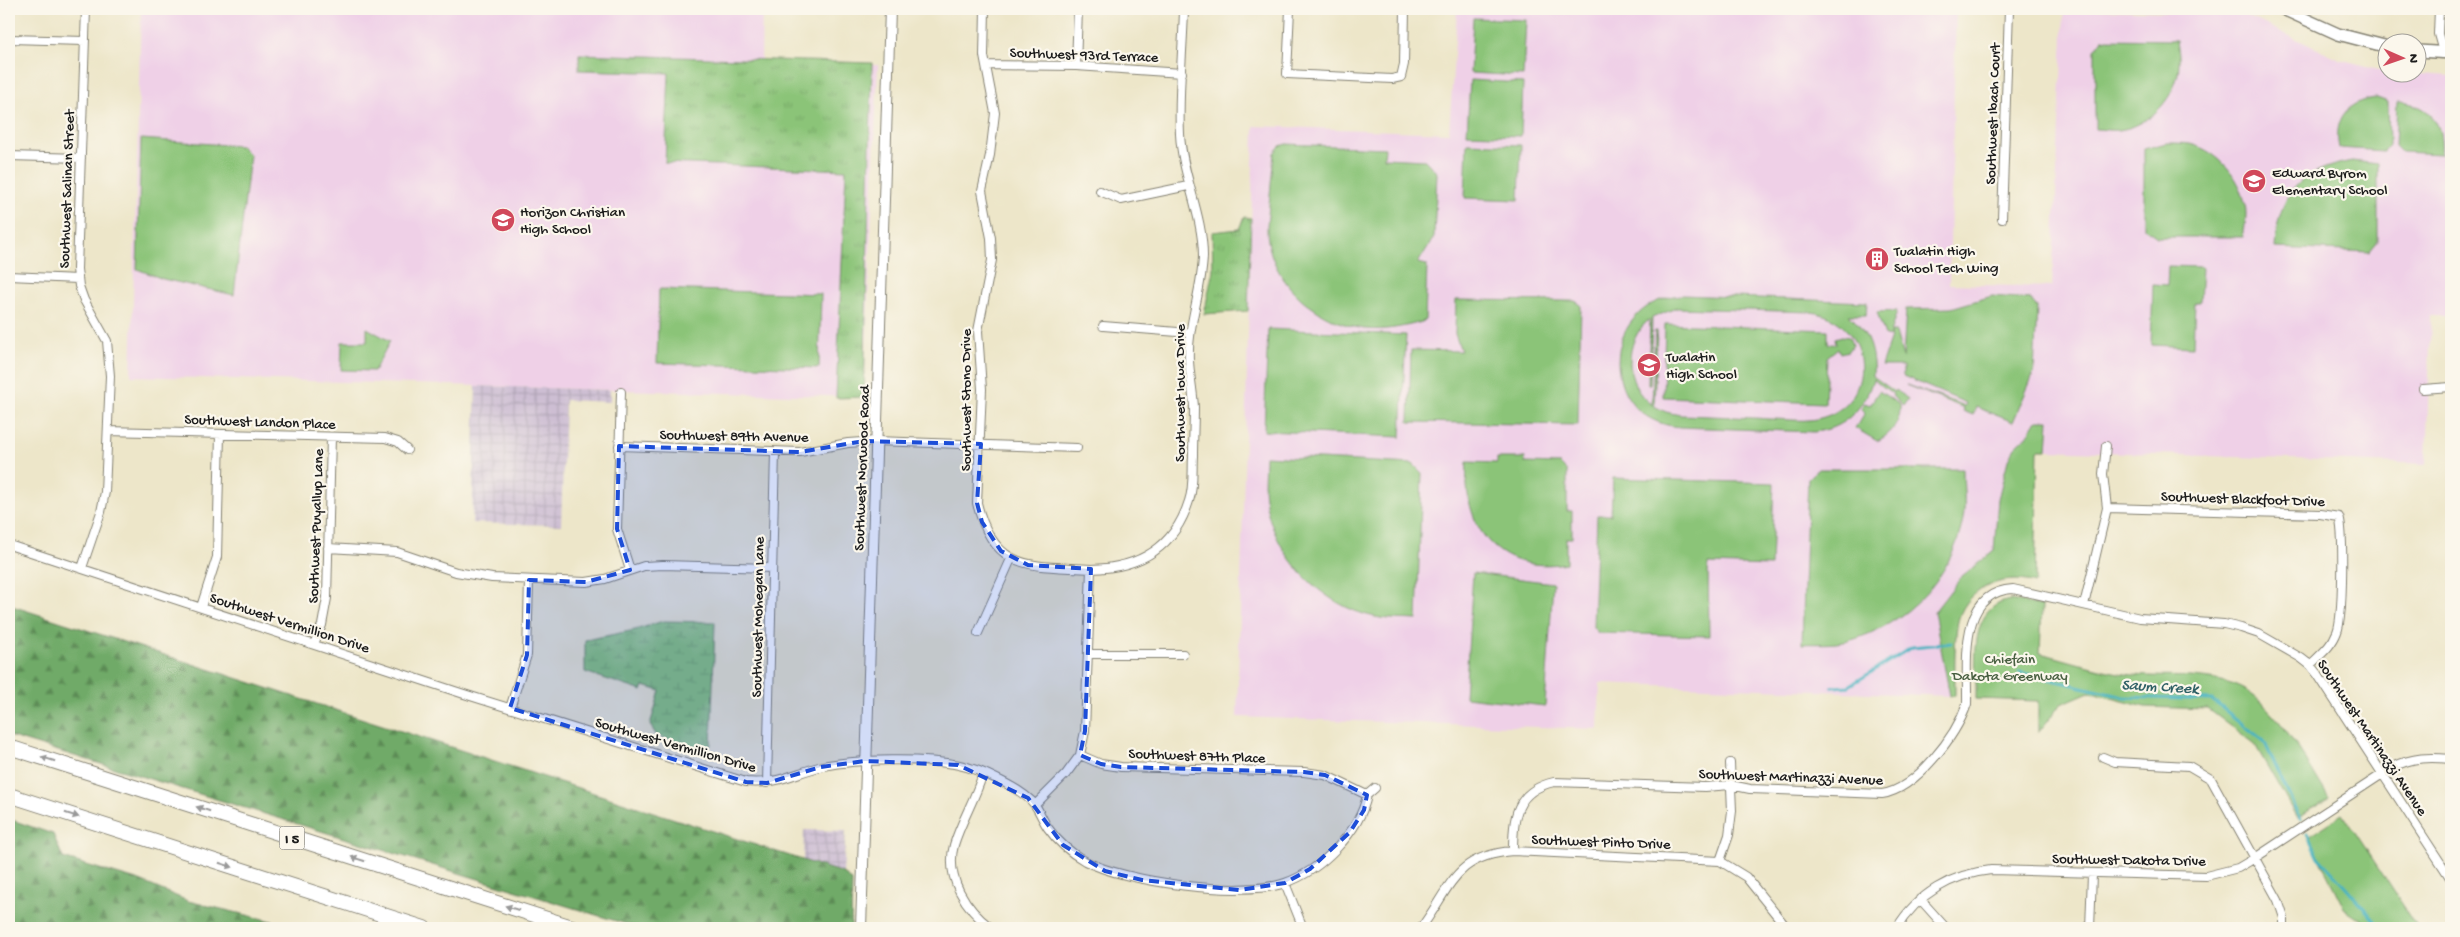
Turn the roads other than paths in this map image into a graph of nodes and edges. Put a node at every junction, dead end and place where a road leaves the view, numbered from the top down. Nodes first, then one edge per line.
1 (86, 9) edge
2 (890, 9) edge
3 (985, 9) edge
4 (1078, 9) edge
5 (1184, 9) edge
6 (1290, 9) edge
7 (1405, 9) edge
8 (2009, 9) edge
9 (2283, 9) edge
10 (2439, 9) edge
11 (2451, 9) edge
12 (9, 39) edge
13 (85, 41) junction
14 (2378, 44) edge
15 (2428, 51) edge
16 (2447, 52) edge
17 (986, 65) junction
18 (1076, 66) junction
19 (1182, 73) junction
20 (9, 156) edge
21 (80, 158) junction
22 (1188, 186) junction
23 (1100, 191) dead end
24 (2002, 219) dead end
25 (9, 276) edge
26 (78, 278) junction
27 (1103, 326) dead end
28 (1190, 334) junction
29 (2451, 387) edge
30 (2423, 389) dead end
31 (621, 392) dead end
32 (108, 431) junction
33 (220, 434) junction
34 (331, 437) junction
35 (876, 441) junction
36 (980, 444) junction
37 (619, 446) junction
38 (2106, 446) dead end
39 (1077, 448) dead end
40 (408, 450) dead end
41 (775, 452) junction
42 (2107, 508) junction
43 (9, 545) edge
44 (328, 548) junction
45 (1011, 559) junction
46 (82, 568) junction
47 (772, 568) junction
48 (1091, 569) junction
49 (630, 570) junction
50 (529, 580) junction
51 (2084, 605) junction
52 (201, 607) junction
53 (978, 633) dead end
54 (314, 644) junction
55 (1088, 654) junction
56 (1183, 654) dead end
57 (2310, 665) junction
58 (510, 708) junction
59 (9, 747) edge
60 (1080, 755) junction
61 (2103, 757) dead end
62 (2451, 759) edge
63 (865, 761) junction
64 (1730, 763) dead end
65 (983, 773) junction
66 (2383, 774) junction
67 (767, 783) junction
68 (1731, 785) junction
69 (1375, 788) dead end
70 (9, 795) edge
71 (1367, 795) junction
72 (1035, 805) junction
73 (1513, 852) junction
74 (2254, 858) junction
75 (1720, 861) junction
76 (2092, 874) junction
77 (2451, 879) edge
78 (1285, 883) junction
79 (1920, 899) junction
80 (424, 928) edge
81 (576, 928) edge
82 (861, 928) edge
83 (991, 928) edge
84 (1303, 928) edge
85 (1421, 928) edge
86 (1787, 928) edge
87 (1897, 928) edge
88 (1946, 928) edge
89 (2090, 928) edge
90 (2284, 928) edge

1 - 13 street, Southwest Salinan Street
2 - 35 street, Southwest Norwood Road
3 - 17 street, Southwest Stono Drive
4 - 18 street
5 - 19 street, Southwest Iowa Drive
6 - 7 street
8 - 24 street, Southwest Ibach Court
9 - 14 main road
10 - 16 street
11 - 16 street
12 - 13 street
13 - 21 street, Southwest Salinan Street
15 - 16 main road
17 - 18 street, Southwest 93rd Terrace
17 - 36 street, Southwest Stono Drive
18 - 19 street, Southwest 93rd Terrace
19 - 22 street, Southwest Iowa Drive
20 - 21 street
21 - 26 street, Southwest Salinan Street
22 - 23 street
22 - 28 street, Southwest Iowa Drive
25 - 26 street
26 - 32 street, Southwest Salinan Street
27 - 28 street
28 - 48 street, Southwest Iowa Drive
29 - 30 street
31 - 37 street
32 - 33 street, Southwest Landon Place
32 - 46 street, Southwest Salinan Street
33 - 34 street, Southwest Landon Place
33 - 52 street
34 - 40 street, Southwest Landon Place
34 - 44 street, Southwest Puyallup Lane
35 - 36 street, Southwest 89th Avenue
35 - 41 street, Southwest 89th Avenue
35 - 63 street, Southwest Norwood Road
36 - 39 street, Southwest 89th Avenue
36 - 45 street, Southwest Stono Drive
37 - 41 street, Southwest 89th Avenue
37 - 49 street
38 - 42 street
41 - 47 street, Southwest Mohegan Lane
42 - 51 street
42 - 57 street, Southwest Blackfoot Drive
43 - 46 street, Southwest Vermillion Drive
44 - 50 street
44 - 54 street, Southwest Puyallup Lane
45 - 48 street
45 - 53 street
46 - 52 street, Southwest Vermillion Drive
47 - 49 street
47 - 67 street, Southwest Mohegan Lane
48 - 55 street
49 - 50 street
50 - 58 street
51 - 57 street, Southwest Martinazzi Avenue
51 - 68 street, Southwest Martinazzi Avenue
52 - 54 street, Southwest Vermillion Drive
54 - 58 street, Southwest Vermillion Drive
55 - 56 street
55 - 60 street
57 - 66 street, Southwest Martinazzi Avenue
58 - 67 street, Southwest Vermillion Drive
81 -> 59 highway, I 5
60 - 71 street, Southwest 87th Place
60 - 72 street
61 - 74 street
62 - 66 street, Southwest Dakota Drive
63 - 65 street, Southwest Vermillion Drive
63 - 67 street, Southwest Vermillion Drive
63 - 82 street, Southwest Norwood Road
64 - 68 street
65 - 72 street, Southwest Vermillion Drive
65 - 83 street
66 - 74 street, Southwest Dakota Drive
66 - 77 street, Southwest Martinazzi Avenue
68 - 73 street, Southwest Martinazzi Avenue
68 - 75 street
69 - 71 street
70 -> 80 highway
71 - 78 street, Southwest Vermillion Drive
72 - 78 street, Southwest Vermillion Drive
73 - 75 street, Southwest Pinto Drive
73 - 85 street, Southwest Pinto Drive
74 - 76 street, Southwest Dakota Drive
74 - 90 street
75 - 86 street, Southwest Pinto Drive
76 - 79 street, Southwest Dakota Drive
76 - 89 street
78 - 84 street
79 - 87 street, Southwest Dakota Drive
79 - 88 street

